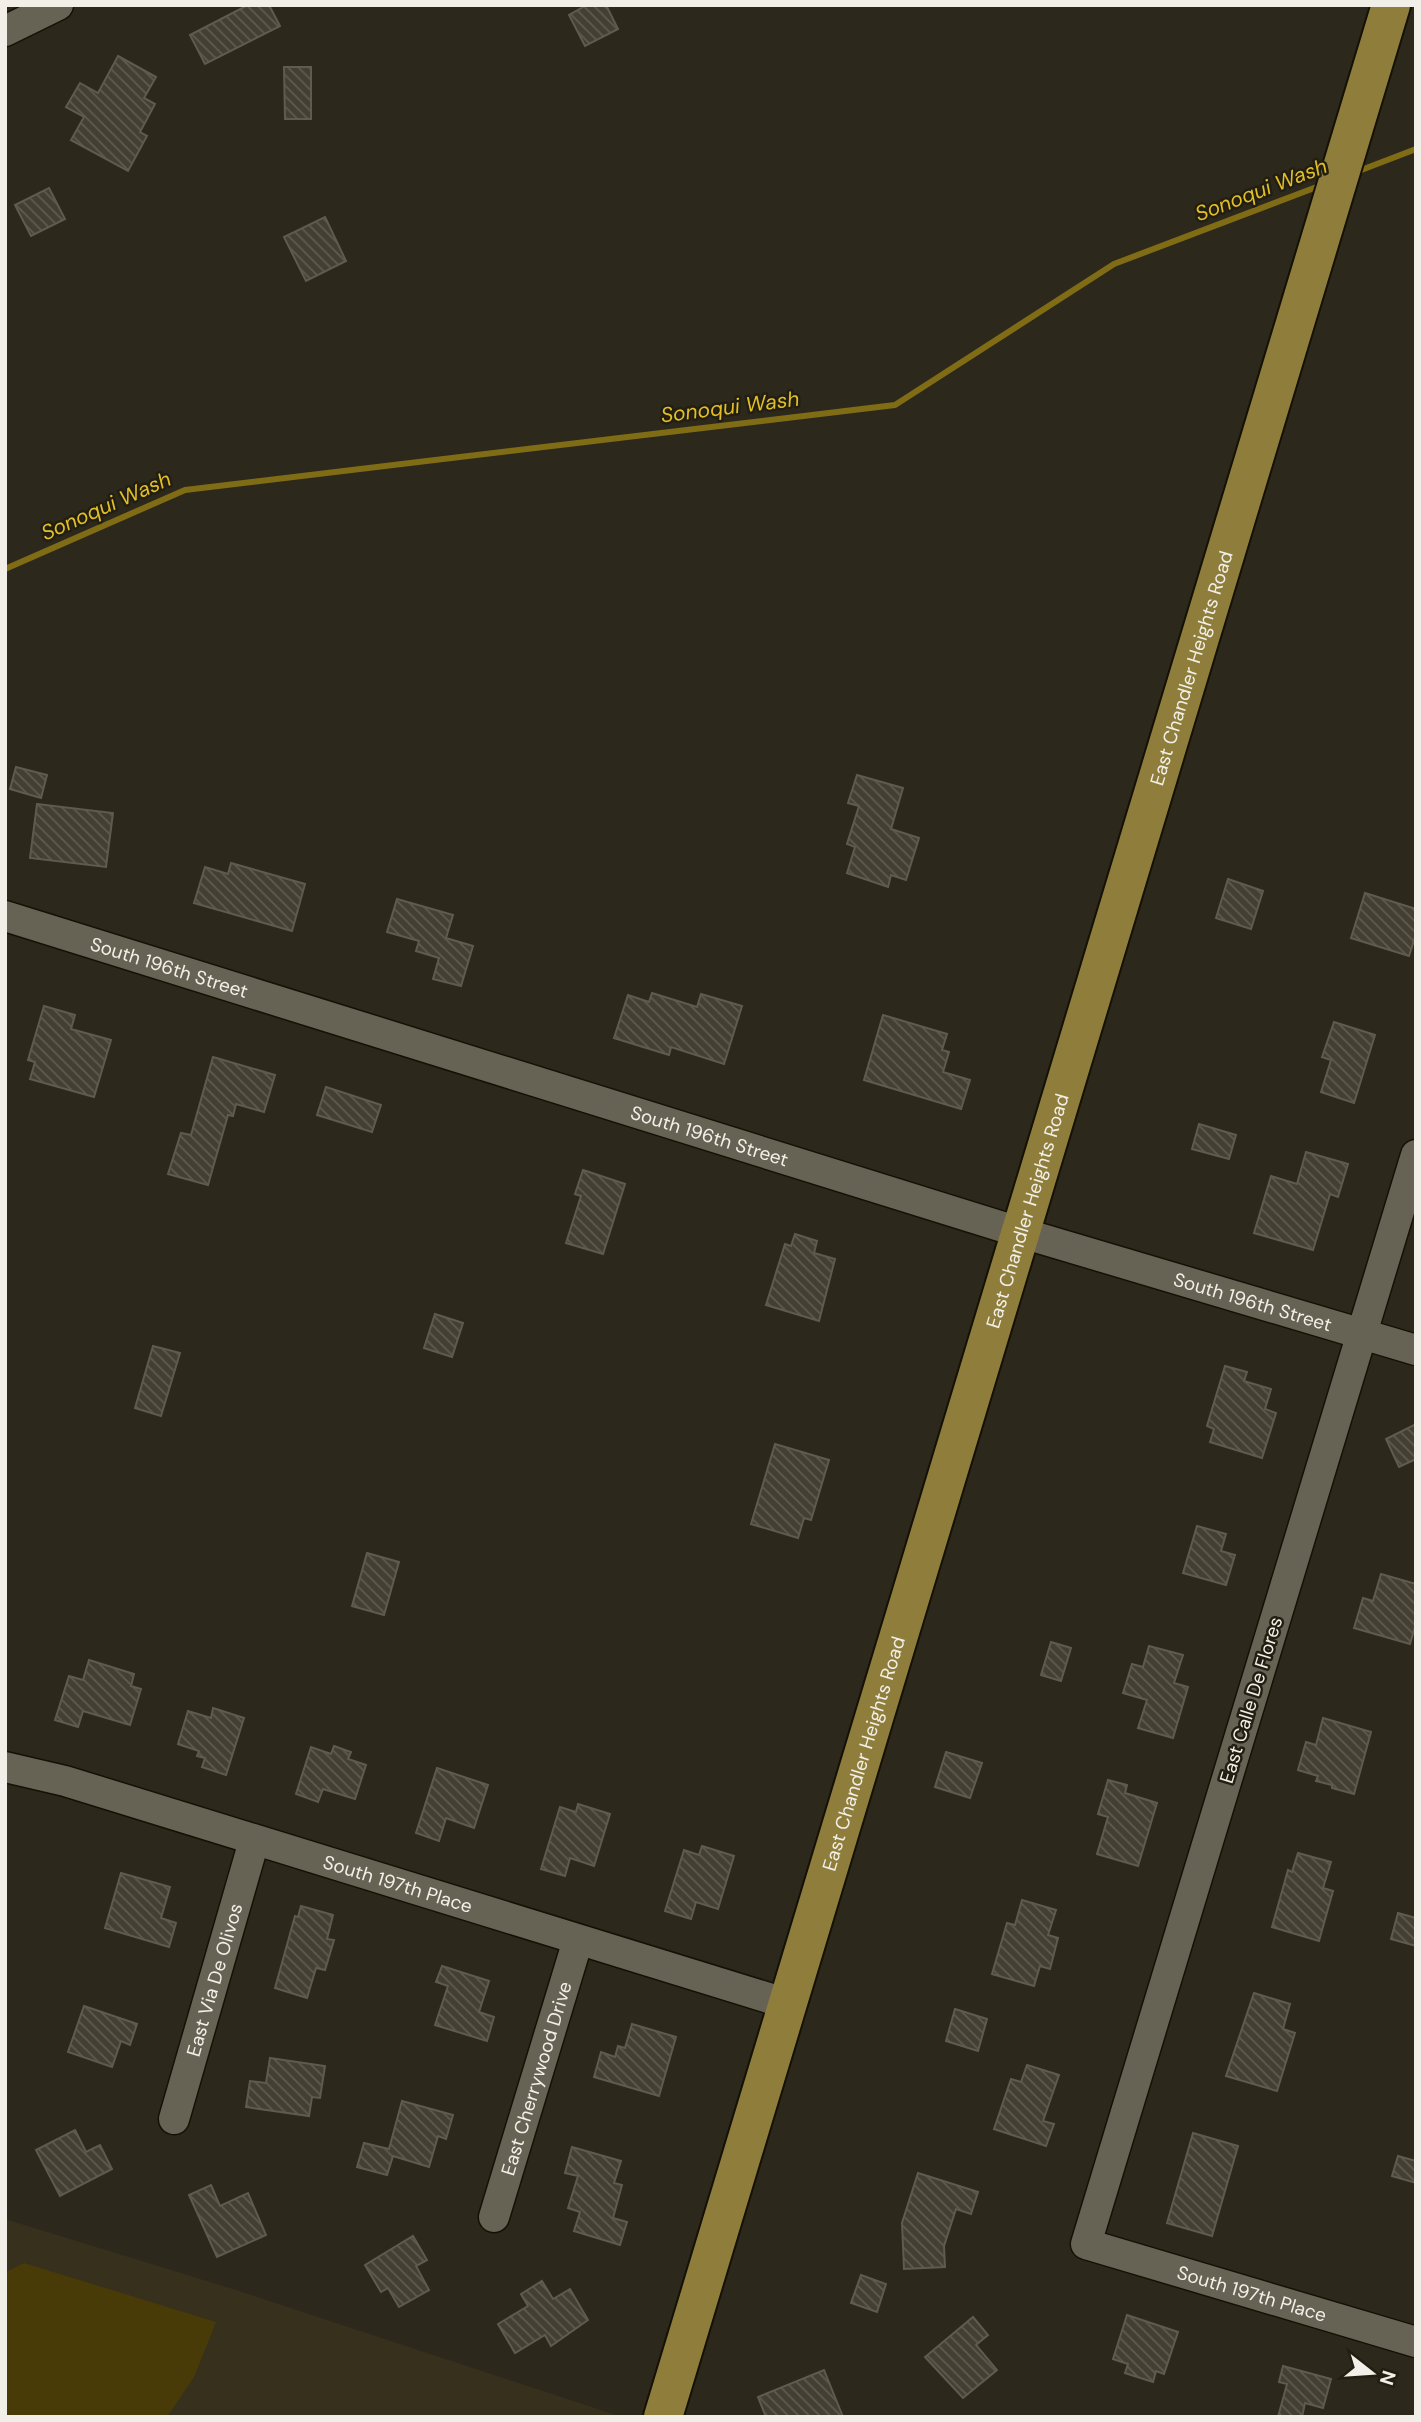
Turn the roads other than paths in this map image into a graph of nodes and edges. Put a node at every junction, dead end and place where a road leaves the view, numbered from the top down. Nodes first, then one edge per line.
1 (58, 5) edge
2 (1391, 5) edge
3 (5, 31) edge
4 (5, 916) edge
5 (1416, 1155) edge
6 (1022, 1233) junction
7 (1362, 1334) junction
8 (1416, 1350) edge
9 (5, 1767) edge
10 (254, 1841) junction
11 (578, 1940) junction
12 (788, 2004) junction
13 (174, 2119) dead end
14 (494, 2217) dead end
15 (1086, 2244) joint
16 (1416, 2342) edge
17 (663, 2417) edge

1 - 3 street
2 - 6 main road, East Chandler Heights Road
4 - 6 street, South 196th Street
5 - 7 street, East Calle De Flores
6 - 7 street, South 196th Street
6 - 12 main road, East Chandler Heights Road
7 - 8 street, South 196th Street
7 - 15 street, East Calle De Flores
9 - 10 street, South 197th Place
10 - 11 street, South 197th Place
10 - 13 street, East Via De Olivos
11 - 12 street, South 197th Place
11 - 14 street, East Cherrywood Drive
12 - 17 main road, East Chandler Heights Road
15 - 16 street, South 197th Place

